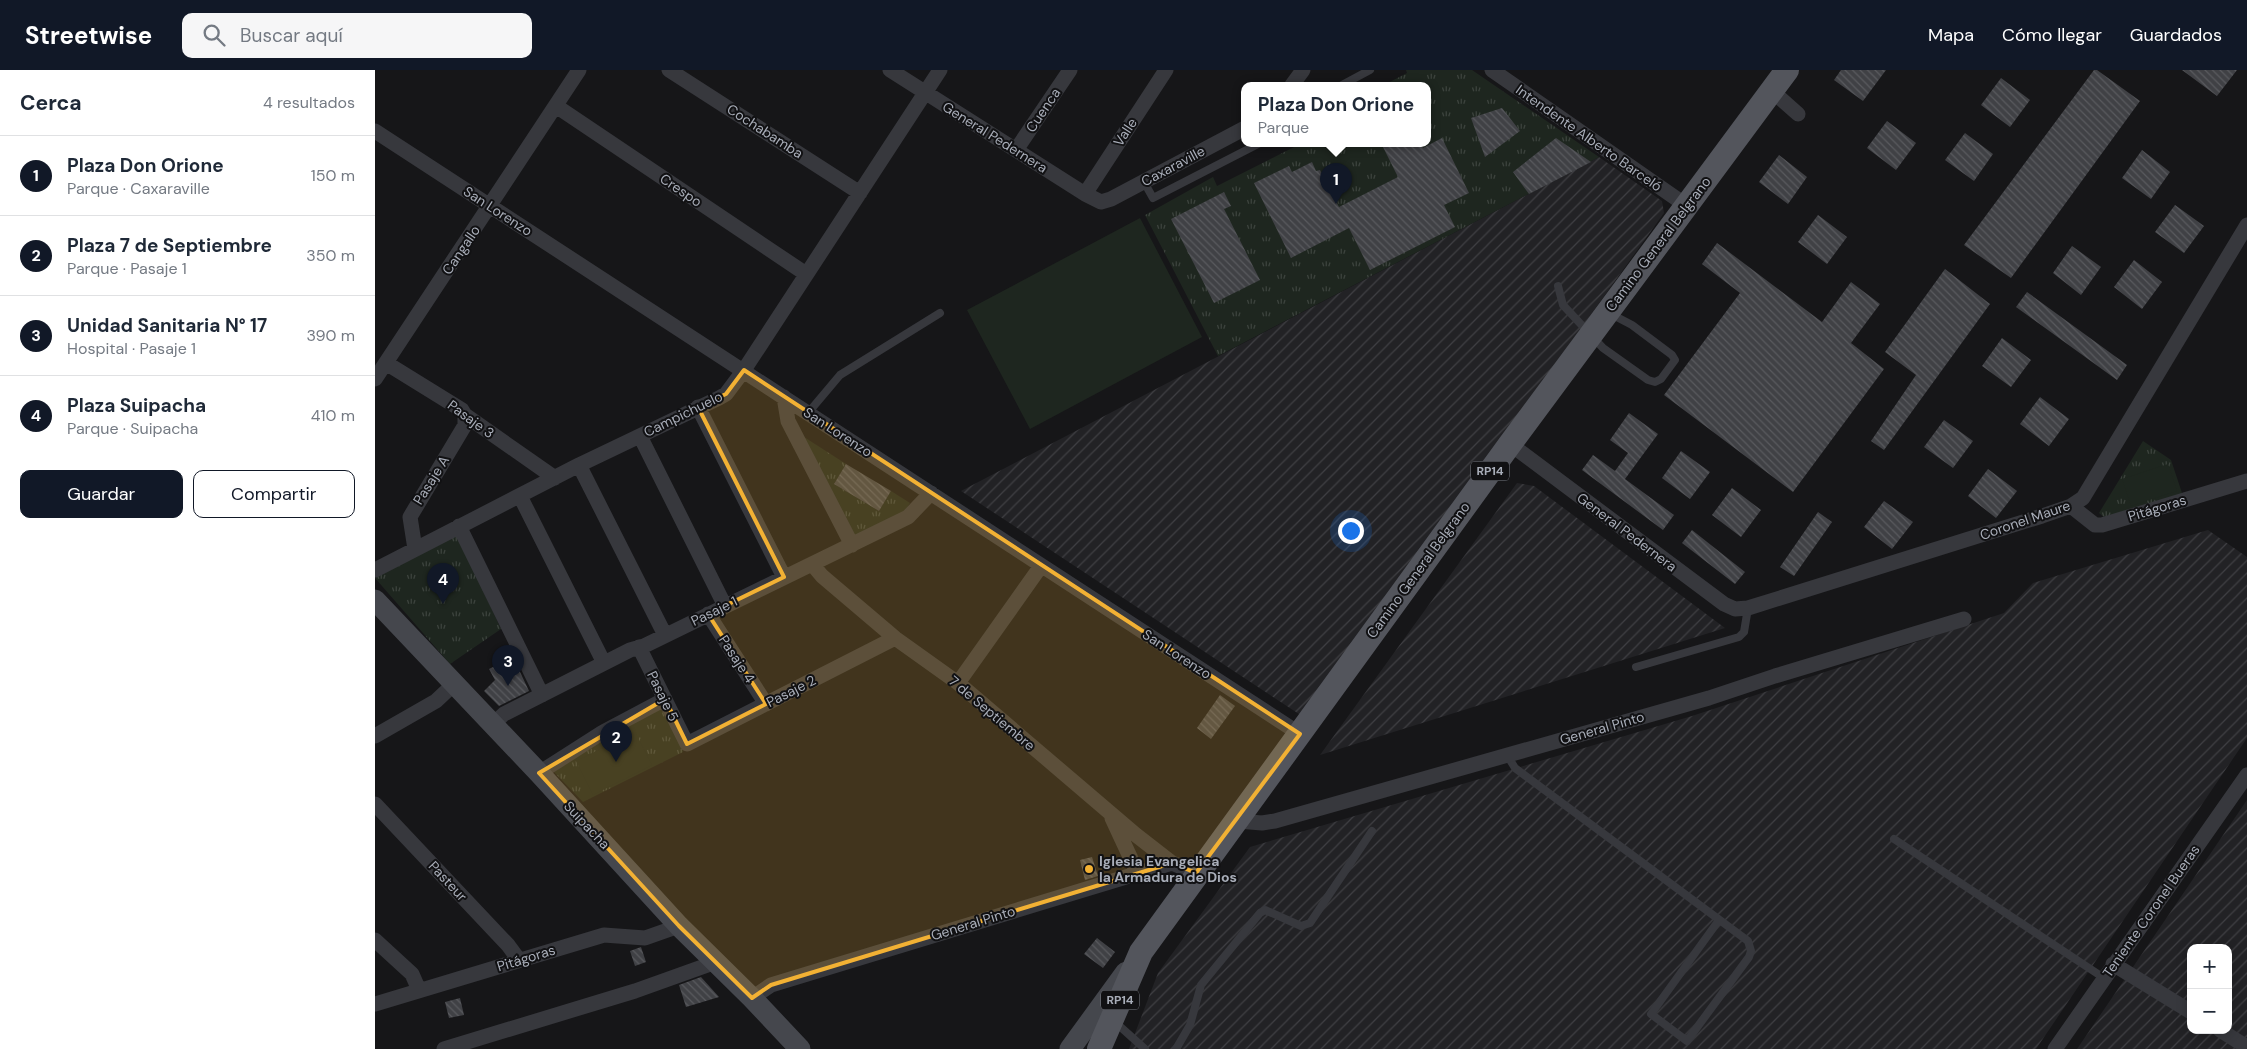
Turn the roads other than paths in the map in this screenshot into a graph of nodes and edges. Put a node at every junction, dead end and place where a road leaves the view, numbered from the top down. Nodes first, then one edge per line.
1 (579, 70) edge
2 (669, 70) edge
3 (890, 70) edge
4 (940, 70) edge
5 (1069, 70) edge
6 (1166, 70) edge
7 (1303, 70) edge
8 (1370, 70) edge
9 (1492, 70) edge
10 (1787, 70) edge
11 (1294, 82) edge
12 (1348, 82) edge
13 (1772, 91) junction
14 (925, 93) junction
15 (556, 106) junction
16 (1798, 114) dead end
17 (1241, 130) edge
18 (375, 131) edge
19 (1253, 147) edge
20 (1016, 150) junction
21 (1144, 182) junction
22 (860, 192) junction
23 (1085, 194) junction
24 (1101, 202) joint
25 (491, 206) junction
26 (1687, 206) junction
27 (2247, 225) edge
28 (806, 274) junction
29 (1558, 286) dead end
30 (1608, 312) junction
31 (940, 314) dead end
32 (1592, 334) junction
33 (386, 363) junction
34 (744, 370) junction
35 (375, 379) edge
36 (784, 397) junction
37 (698, 407) junction
38 (808, 413) junction
39 (465, 415) junction
40 (640, 436) junction
41 (1509, 444) junction
42 (579, 465) junction
43 (555, 478) junction
44 (2247, 481) edge
45 (931, 493) junction
46 (520, 496) junction
47 (2071, 506) junction
48 (459, 526) junction
49 (852, 545) junction
50 (415, 549) junction
51 (812, 564) junction
52 (1041, 566) junction
53 (375, 570) edge
54 (784, 577) junction
55 (375, 600) edge
56 (725, 606) junction
57 (1748, 608) junction
58 (708, 614) junction
59 (1964, 619) dead end
60 (665, 635) junction
61 (895, 638) junction
62 (639, 647) junction
63 (604, 663) junction
64 (1636, 667) dead end
65 (958, 683) junction
66 (454, 684) junction
67 (542, 695) junction
68 (665, 699) junction
69 (766, 704) junction
70 (493, 724) junction
71 (1300, 734) junction
72 (375, 736) edge
73 (687, 744) joint
74 (1507, 755) junction
75 (539, 773) junction
76 (2247, 775) edge
77 (375, 804) edge
78 (1110, 812) junction
79 (1238, 820) junction
80 (1372, 831) dead end
81 (1894, 839) dead end
82 (1172, 863) junction
83 (1196, 873) junction
84 (1138, 874) junction
85 (1719, 920) junction
86 (679, 926) junction
87 (375, 940) edge
88 (1141, 952) junction
89 (519, 960) junction
90 (716, 962) junction
91 (2113, 964) junction
92 (2104, 978) junction
93 (419, 990) junction
94 (752, 998) junction
95 (375, 1004) edge
96 (2187, 1010) edge
97 (1112, 1019) junction
98 (2226, 1034) edge
99 (2247, 1047) edge
100 (444, 1049) edge
101 (800, 1049) edge
102 (1071, 1049) edge
103 (1099, 1049) edge
104 (1145, 1049) edge
105 (1176, 1049) edge
106 (2055, 1049) edge

1 - 15 street, Cangallo
2 - 22 street, Cochabamba
3 - 14 street, General Pedernera
4 - 14 street, Campichuelo
5 - 20 street, Cuenca
6 - 23 street, Valle
7 - 11 street
8 - 12 lane
9 - 26 street, Intendente Alberto Barceló
10 - 13 main road, Camino General Belgrano / RP14
13 - 16 street
13 - 26 main road, Camino General Belgrano / RP14
14 - 20 street, General Pedernera
14 - 22 street, Campichuelo
15 - 25 street, Cangallo
15 - 28 street, Crespo
17 - 21 street, Caxaraville
18 - 25 street, San Lorenzo
19 - 21 lane
20 - 23 street, General Pedernera
21 - 24 street, Caxaraville
22 - 28 street, Campichuelo
23 - 24 street, General Pedernera
25 - 33 street, Cangallo
25 - 34 street, San Lorenzo
26 - 30 main road, Camino General Belgrano / RP14
27 - 47 street, Coronel Maure
28 - 34 street, Campichuelo
29 - 32 lane
30 - 32 main road, Camino General Belgrano / RP14
30 - 32 lane
31 - 38 lane
32 - 41 main road, Camino General Belgrano / RP14
33 - 35 street, Cangallo
33 - 39 street, Pasaje 3
34 - 36 street, San Lorenzo
34 - 37 street, Campichuelo
36 - 38 street, San Lorenzo
36 - 49 street
37 - 40 street, Campichuelo
37 - 54 street
38 - 45 street, San Lorenzo
39 - 43 street, Pasaje 3
39 - 50 street, Pasaje A
40 - 42 street, Campichuelo
40 - 56 street
41 - 57 street, General Pedernera
41 - 71 main road, Camino General Belgrano / RP14
42 - 43 street, Campichuelo
42 - 60 street
43 - 46 street, Campichuelo
44 - 47 street, Pitágoras
45 - 49 street, Pasaje 1
45 - 52 street, San Lorenzo
46 - 48 street, Campichuelo
46 - 63 street
47 - 57 street, Coronel Maure
48 - 50 street, Campichuelo
48 - 67 street
49 - 51 street, Pasaje 1
50 - 53 street, Campichuelo
51 - 54 street, Pasaje 1
51 - 61 street, 7 de Septiembre
52 - 65 street
52 - 71 street, San Lorenzo
54 - 56 street, Pasaje 1
55 - 66 street, Suipacha
56 - 58 street, Pasaje 1
57 - 64 lane
58 - 60 street, Pasaje 1
58 - 69 street, Pasaje 4
59 - 74 street, General Pinto
60 - 62 street, Pasaje 1
61 - 65 street, 7 de Septiembre
61 - 69 street, Pasaje 2
62 - 63 street, Pasaje 1
62 - 68 street, Pasaje 5
63 - 67 street, Pasaje 1
65 - 78 street, 7 de Septiembre
66 - 70 street, Suipacha
66 - 72 street
67 - 70 street, Pasaje 1
68 - 73 street, Pasaje 5
68 - 75 street
69 - 73 street, Pasaje 2
70 - 75 street, Suipacha
71 - 79 main road, Camino General Belgrano / RP14
74 - 79 street, General Pinto
74 - 85 lane
75 - 86 street, Suipacha
76 - 91 street, Teniente Coronel Bueras
77 - 89 street, Pasteur
78 - 82 street, 7 de Septiembre
78 - 84 street
79 - 83 main road, Camino General Belgrano / RP14
80 - 105 lane
81 - 92 lane
82 - 83 street
82 - 84 street, General Pinto
83 - 88 main road, Camino General Belgrano / RP14
84 - 94 street, General Pinto
85 - 85 lane
86 - 89 street, Pitágoras
86 - 90 street, Suipacha
87 - 93 street
88 - 97 main road, RP14
88 - 102 street, Camino General Belgrano
89 - 93 street, Pitágoras
90 - 94 street, Suipacha
90 - 100 street
91 - 92 street, Teniente Coronel Bueras
91 - 96 street
92 - 106 street, Teniente Coronel Bueras
93 - 95 street, Pitágoras
94 - 101 street, Suipacha
97 - 103 main road, RP14
97 - 104 lane
98 - 99 street

